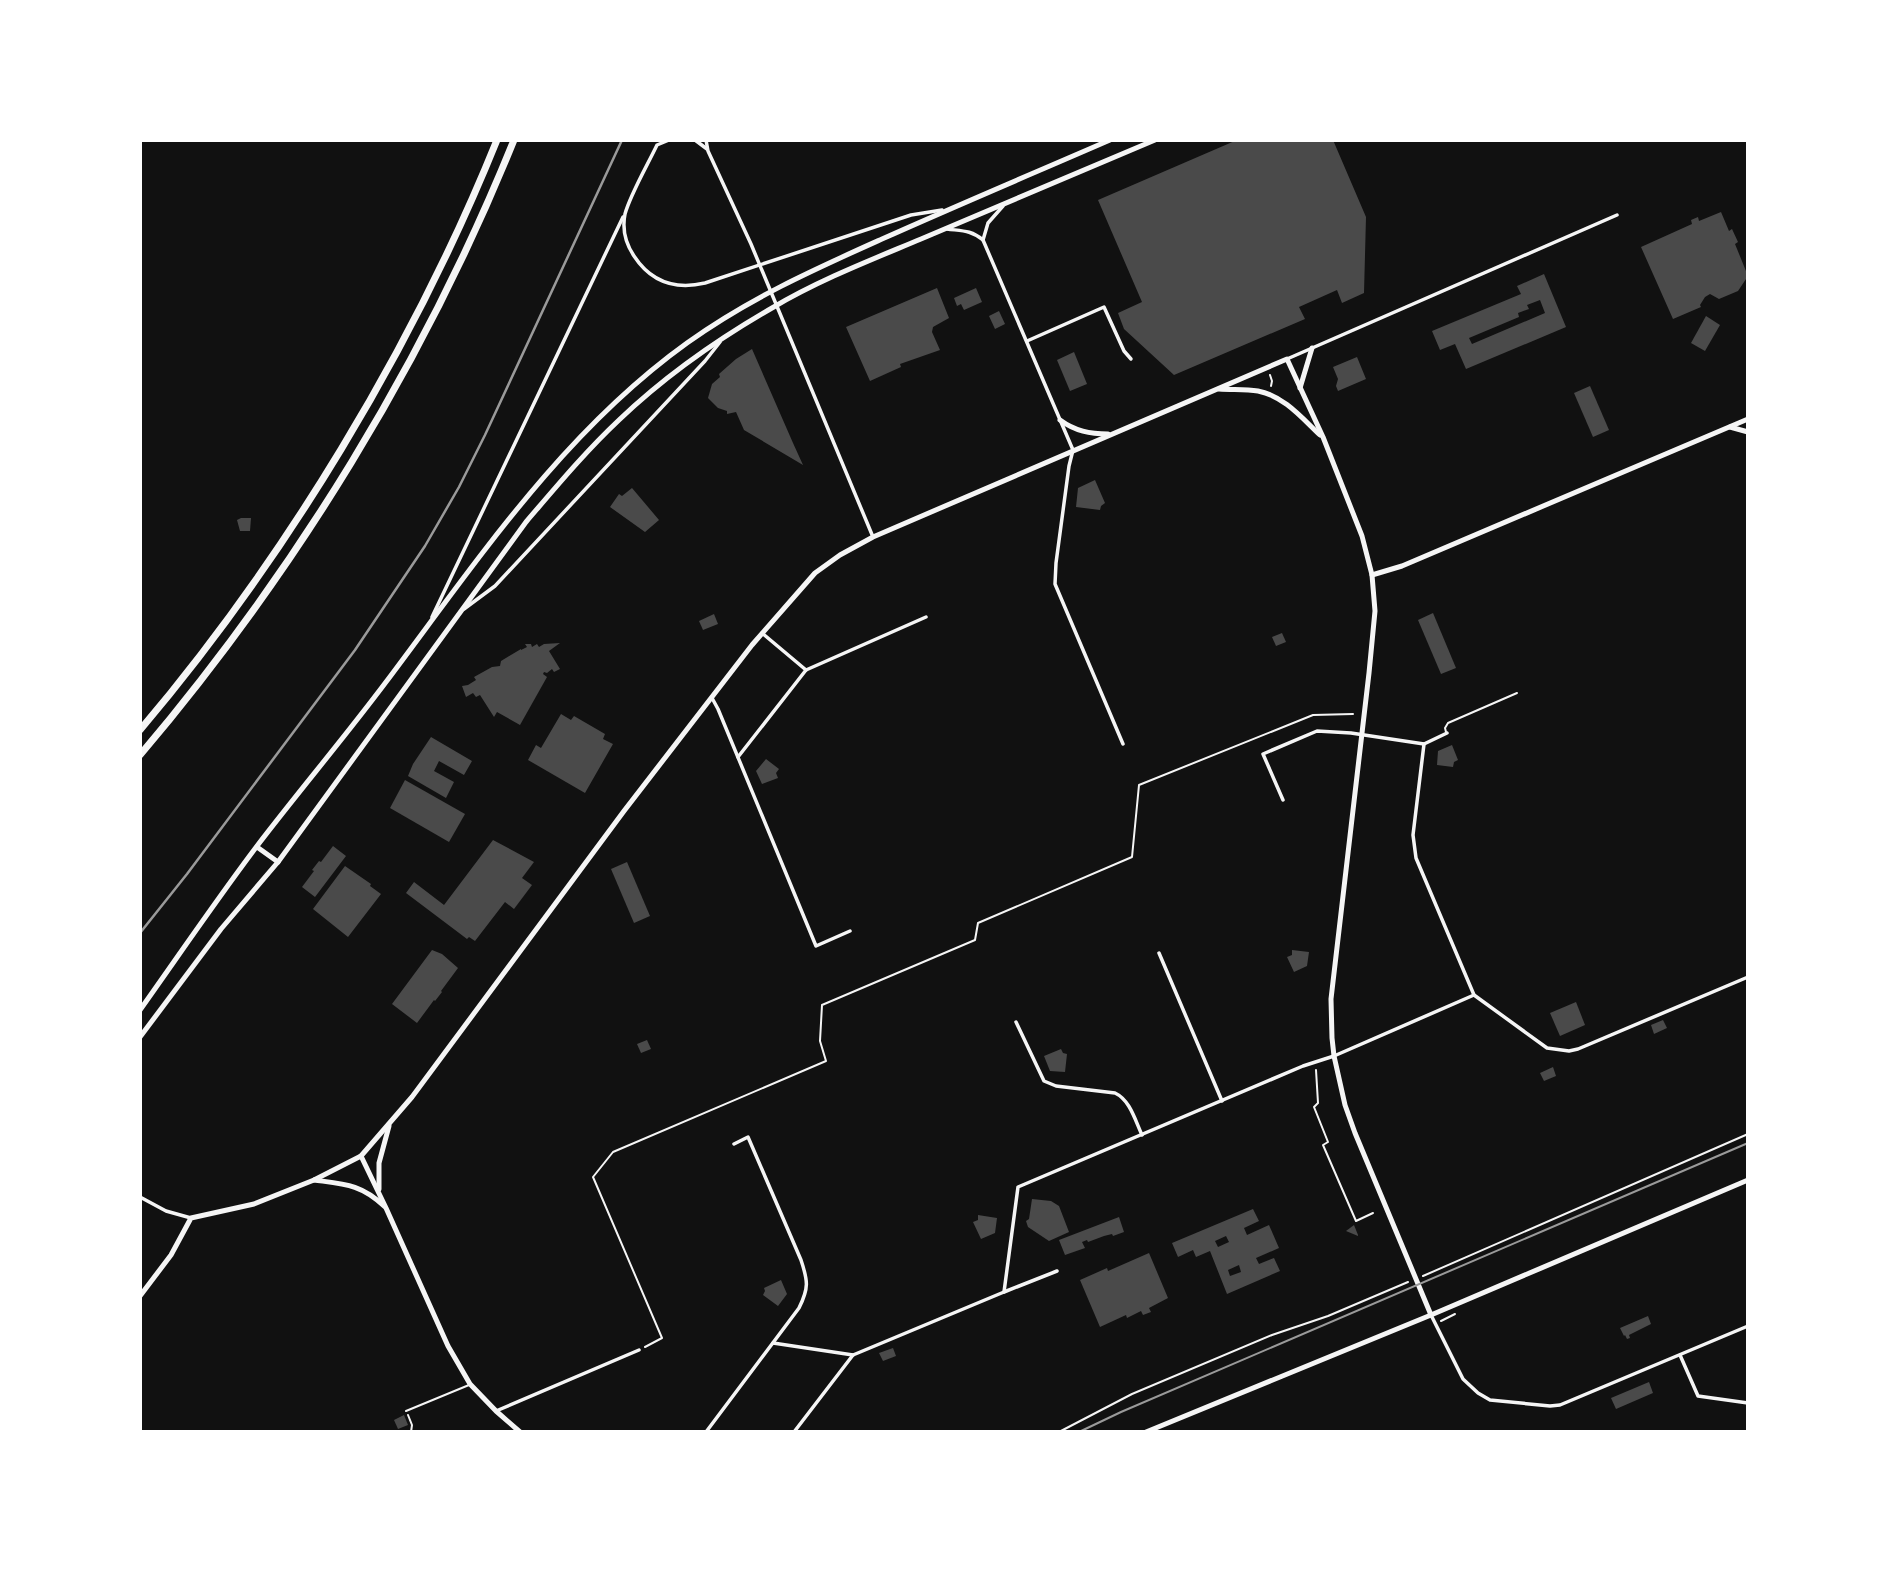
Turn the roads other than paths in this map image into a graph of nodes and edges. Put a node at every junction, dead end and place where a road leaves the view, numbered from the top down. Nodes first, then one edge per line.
1 (497, 140) edge
2 (514, 140) edge
3 (669, 140) edge
4 (695, 140) edge
5 (706, 140) edge
6 (1110, 140) edge
7 (1154, 140) edge
8 (658, 142) edge
9 (708, 151) junction
10 (1006, 203) junction
11 (948, 209) junction
12 (626, 212) junction
13 (1617, 215) dead end
14 (944, 229) junction
15 (983, 240) junction
16 (722, 340) junction
17 (1027, 341) junction
18 (1312, 348) junction
19 (1131, 359) dead end
20 (1287, 359) junction
21 (1300, 388) junction
22 (1216, 389) junction
23 (1748, 419) edge
24 (1060, 420) junction
25 (1730, 426) junction
26 (1748, 432) edge
27 (1111, 434) junction
28 (1323, 437) junction
29 (1073, 450) junction
30 (873, 537) junction
31 (1371, 575) junction
32 (457, 615) junction
33 (926, 617) dead end
34 (426, 629) junction
35 (762, 633) junction
36 (806, 670) junction
37 (1517, 693) dead end
38 (712, 697) junction
39 (140, 730) edge
40 (1447, 733) joint
41 (1362, 735) junction
42 (1123, 744) dead end
43 (1424, 744) junction
44 (140, 755) edge
45 (738, 757) junction
46 (1283, 800) dead end
47 (257, 847) junction
48 (278, 862) junction
49 (850, 931) dead end
50 (1159, 953) dead end
51 (1748, 977) edge
52 (1474, 995) junction
53 (140, 1010) edge
54 (1016, 1022) dead end
55 (140, 1037) edge
56 (1334, 1056) junction
57 (1222, 1101) junction
58 (391, 1120) junction
59 (1142, 1135) junction
60 (734, 1144) dead end
61 (361, 1157) junction
62 (1748, 1180) edge
63 (314, 1181) junction
64 (379, 1193) junction
65 (140, 1197) edge
66 (386, 1208) junction
67 (191, 1218) junction
68 (1057, 1271) dead end
69 (1004, 1292) junction
70 (140, 1296) edge
71 (1431, 1315) junction
72 (1748, 1326) edge
73 (773, 1343) junction
74 (639, 1350) road end
75 (853, 1355) junction
76 (1680, 1355) junction
77 (470, 1384) junction
78 (1748, 1403) edge
79 (406, 1411) road end
80 (496, 1411) junction
81 (520, 1432) edge
82 (706, 1432) edge
83 (794, 1432) edge
84 (1146, 1432) edge

1 - 39 highway
2 - 44 highway
3 - 8 street
4 - 9 street
5 - 9 street
6 - 11 street
7 - 10 street
8 - 12 street
9 - 30 street
10 - 14 street
10 - 15 street
11 - 12 street
11 - 34 street
12 - 34 street
13 - 18 street
14 - 15 street
14 - 16 street
15 - 17 street
16 - 32 street
16 - 32 street
17 - 19 street
17 - 24 street
18 - 20 street
18 - 21 street
20 - 21 street
20 - 22 street
21 - 28 street
22 - 27 street
22 - 28 street
23 - 25 street
24 - 27 street
24 - 29 street
25 - 26 street
25 - 31 street
27 - 29 street
28 - 31 street
29 - 30 street
29 - 42 street
30 - 35 street
31 - 41 street
32 - 48 street
33 - 36 street
34 - 47 street
35 - 36 street
35 - 38 street
36 - 45 street
37 - 40 lane
38 - 45 street
38 - 58 street
40 - 43 street
41 - 43 street
41 - 46 street
41 - 56 street
43 - 52 street
45 - 49 street
47 - 48 street
47 - 53 street
48 - 55 street
50 - 57 street
51 - 52 street
52 - 56 street
54 - 59 street
56 - 57 street
56 - 71 street
57 - 59 street
58 - 61 street
58 - 64 street
59 - 69 street
60 - 73 street
61 - 63 street
61 - 64 street
62 - 71 street
63 - 66 street
63 - 67 street
64 - 66 street
65 - 67 street
66 - 77 street
67 - 70 street
68 - 69 street
69 - 75 street
71 - 76 street
71 - 84 street
72 - 76 street
73 - 75 street
73 - 82 street
74 - 80 street
75 - 83 street
76 - 78 street
77 - 79 lane
77 - 80 street
80 - 81 street

